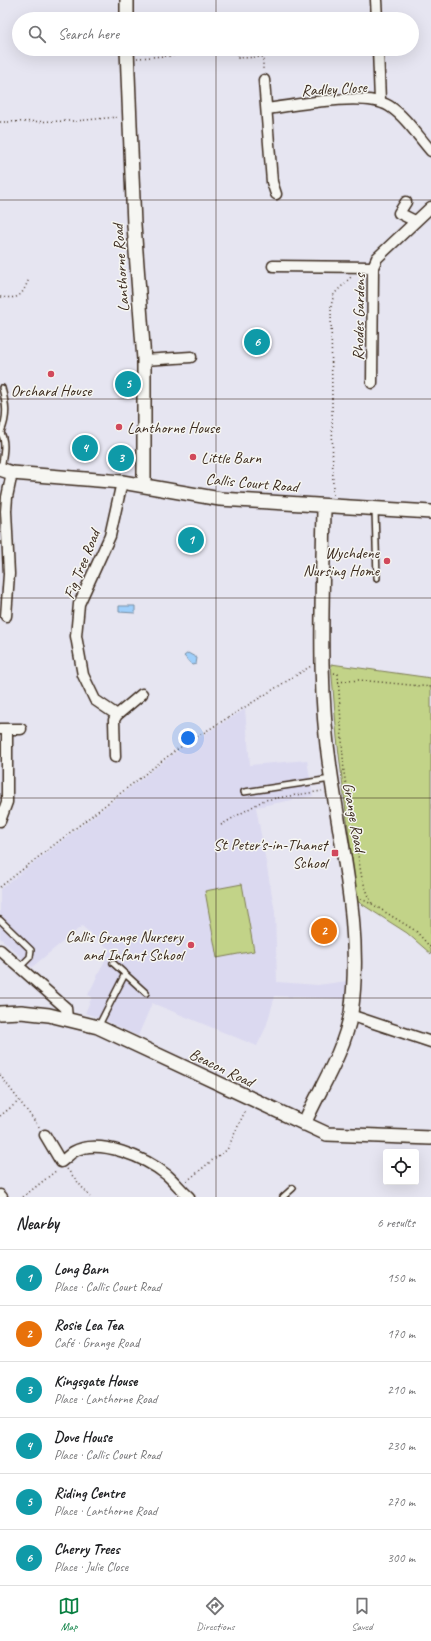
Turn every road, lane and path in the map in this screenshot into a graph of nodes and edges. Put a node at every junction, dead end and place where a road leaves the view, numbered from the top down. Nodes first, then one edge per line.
1 (127, 0) edge
2 (376, 0) edge
3 (127, 12) edge
4 (377, 12) edge
5 (127, 56) edge
6 (238, 56) edge
7 (378, 56) edge
8 (264, 80) joint
9 (380, 101) junction
10 (267, 108) junction
11 (129, 116) junction
12 (0, 122) edge
13 (431, 151) edge
14 (276, 194) dead end
15 (406, 202) dead end
16 (431, 207) edge
17 (415, 221) junction
18 (273, 266) dead end
19 (362, 266) junction
20 (373, 267) junction
21 (29, 279) dead end
22 (0, 297) edge
23 (193, 356) dead end
24 (144, 360) junction
25 (372, 383) dead end
26 (2, 388) dead end
27 (0, 431) edge
28 (4, 471) edge
29 (122, 482) junction
30 (144, 485) junction
31 (329, 506) junction
32 (375, 509) junction
33 (431, 512) edge
34 (377, 578) dead end
35 (3, 616) edge
36 (17, 616) dead end
37 (321, 660) junction
38 (431, 687) edge
39 (141, 693) dead end
40 (117, 715) junction
41 (4, 729) edge
42 (21, 729) dead end
43 (118, 750) dead end
44 (332, 779) junction
45 (244, 792) dead end
46 (313, 792) dead end
47 (0, 821) edge
48 (221, 825) dead end
49 (0, 887) edge
50 (350, 895) junction
51 (372, 904) junction
52 (0, 920) edge
53 (431, 948) edge
54 (0, 950) edge
55 (113, 963) dead end
56 (19, 968) junction
57 (125, 974) junction
58 (146, 993) dead end
59 (0, 1014) edge
60 (350, 1015) junction
61 (67, 1018) junction
62 (98, 1027) junction
63 (431, 1042) edge
64 (0, 1075) edge
65 (251, 1100) junction
66 (20, 1101) junction
67 (0, 1116) edge
68 (304, 1124) junction
69 (45, 1134) joint
70 (431, 1138) edge
71 (62, 1164) junction
72 (180, 1188) junction
73 (293, 1188) dead end
74 (23, 1197) edge
75 (90, 1197) edge
76 (188, 1197) edge
77 (283, 1197) edge

1 - 3 street
2 - 4 street
5 - 11 street, Lanthorne Road
6 - 8 path
7 - 9 street
8 - 10 street
9 - 10 street, Radley Close
9 - 13 street, Radley Close
10 - 14 street
11 - 12 path
11 - 24 street, Lanthorne Road
15 - 17 street
16 - 17 street, Rhodes Gardens
17 - 20 street, Rhodes Gardens
18 - 19 street
19 - 20 street
19 - 31 path
20 - 25 street, Rhodes Gardens
21 - 22 path
23 - 24 street
24 - 30 street, Lanthorne Road
26 - 27 lane
27 - 28 lane
28 - 29 street, Callis Court Road
28 - 35 street
29 - 30 street, Callis Court Road
29 - 40 street, Fig Tree Road
30 - 31 street, Callis Court Road
31 - 32 street, Callis Court Road
31 - 37 street, Grange Road
32 - 33 street, Callis Court Road
32 - 34 lane
35 - 36 street
37 - 44 street, Grange Road
37 - 49 path
38 - 51 path
39 - 40 street
40 - 43 street
41 - 42 street
41 - 47 street
44 - 45 lane
44 - 50 street, Grange Road
46 - 48 path
50 - 51 path
50 - 60 street, Grange Road
51 - 53 path
52 - 56 lane
54 - 56 street
55 - 57 lane
56 - 61 street
57 - 58 lane
57 - 62 lane
59 - 61 street, Beacon Road
60 - 63 street
60 - 68 street, Grange Road
61 - 62 street, Beacon Road
62 - 65 street, Beacon Road
64 - 66 path
65 - 68 street, Beacon Road
65 - 72 path
66 - 67 path
66 - 69 path
68 - 70 street, Beacon Road
69 - 71 street
71 - 72 street
71 - 74 path
71 - 75 path
72 - 76 street
73 - 77 lane

